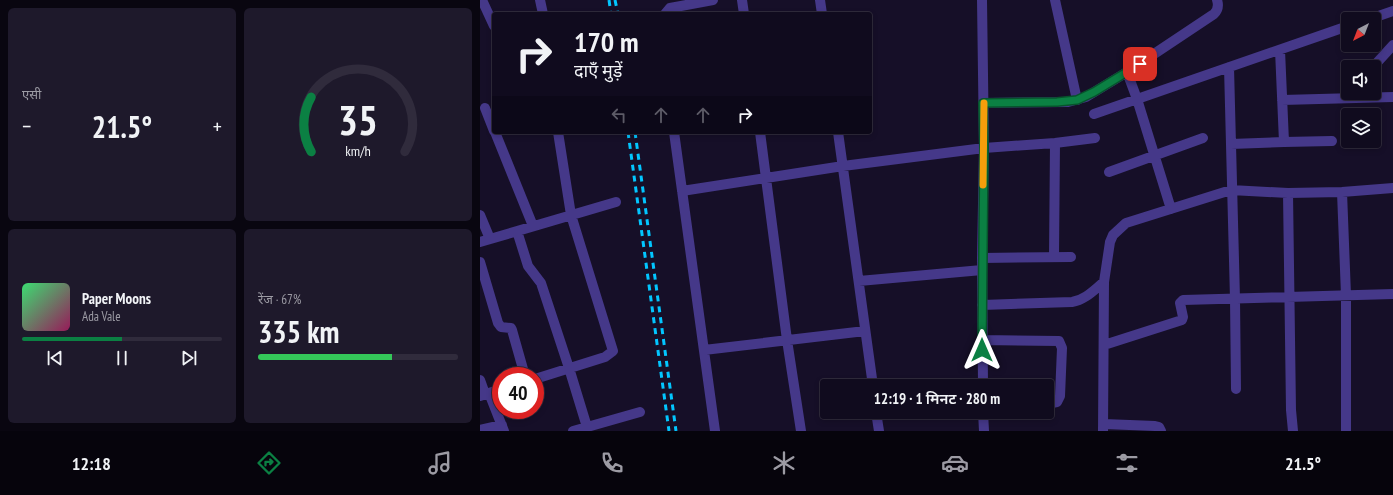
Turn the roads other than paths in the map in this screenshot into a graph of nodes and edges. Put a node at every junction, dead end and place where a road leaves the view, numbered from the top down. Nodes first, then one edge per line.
1 (482, 0) edge
2 (540, 0) edge
3 (713, 0) edge
4 (742, 0) edge
5 (820, 0) edge
6 (982, 0) edge
7 (1055, 0) edge
8 (1217, 0) edge
9 (1393, 11) edge
10 (542, 12) edge
11 (667, 12) edge
12 (744, 12) edge
13 (822, 12) edge
14 (1381, 15) edge
15 (492, 22) edge
16 (1341, 28) edge
17 (1393, 45) edge
18 (1280, 50) junction
19 (1379, 60) edge
20 (1229, 67) junction
21 (1127, 72) junction
22 (1341, 96) edge
23 (1381, 96) edge
24 (1393, 97) edge
25 (1137, 99) junction
26 (1077, 100) junction
27 (1282, 100) junction
28 (983, 103) junction
29 (486, 107) edge
30 (1094, 114) dead end
31 (492, 125) edge
32 (495, 134) edge
33 (558, 134) edge
34 (674, 134) edge
35 (760, 134) edge
36 (838, 134) edge
37 (1095, 138) dead end
38 (1203, 138) dead end
39 (1332, 141) dead end
40 (1284, 142) junction
41 (1055, 143) junction
42 (1231, 144) junction
43 (984, 148) junction
44 (1155, 156) junction
45 (843, 166) junction
46 (1109, 172) dead end
47 (766, 178) junction
48 (1393, 188) edge
49 (682, 190) junction
50 (1231, 190) junction
51 (1342, 192) junction
52 (1288, 193) junction
53 (616, 202) dead end
54 (1171, 209) junction
55 (480, 215) edge
56 (571, 215) junction
57 (533, 226) junction
58 (517, 231) junction
59 (490, 239) junction
60 (480, 242) edge
61 (1054, 257) junction
62 (1071, 257) dead end
63 (982, 258) junction
64 (480, 262) edge
65 (982, 270) junction
66 (859, 281) junction
67 (1104, 282) junction
68 (1393, 294) edge
69 (1346, 295) junction
70 (1289, 296) junction
71 (1235, 299) junction
72 (982, 304) junction
73 (865, 331) junction
74 (787, 340) junction
75 (982, 340) junction
76 (1104, 345) junction
77 (704, 350) junction
78 (522, 367) edge
79 (569, 368) junction
80 (544, 376) edge
81 (872, 379) edge
82 (983, 379) edge
83 (480, 380) edge
84 (1236, 389) dead end
85 (485, 394) edge
86 (1054, 403) edge
87 (640, 412) dead end
88 (877, 419) edge
89 (983, 419) edge
90 (587, 427) junction
91 (1103, 427) edge
92 (503, 428) edge
93 (480, 430) edge
94 (573, 431) edge
95 (715, 431) edge
96 (801, 431) edge
97 (879, 431) edge
98 (984, 431) edge
99 (1161, 431) edge
100 (1293, 431) edge
101 (1346, 431) edge

1 - 15 street
2 - 10 street
3 - 11 street
4 - 12 street
5 - 13 street
6 - 28 street
7 - 26 street
8 - 21 street
9 - 14 street
16 - 18 street
17 - 19 street
18 - 20 street
18 - 27 street
20 - 25 street
20 - 42 street
21 - 25 street
21 - 26 street
22 - 27 street
23 - 24 street
25 - 30 street
25 - 44 street
26 - 28 street
27 - 40 street
28 - 43 street
29 - 31 street
32 - 57 street
33 - 56 street
34 - 49 street
35 - 47 street
36 - 45 street
37 - 41 street
38 - 44 street
39 - 40 street
40 - 42 street
41 - 43 street
41 - 61 street
42 - 50 street
43 - 45 street
43 - 63 street
44 - 46 street
44 - 54 street
45 - 47 street
45 - 66 street
47 - 49 street
47 - 74 street
48 - 51 street
49 - 77 street
50 - 52 street
50 - 54 street
50 - 71 street
51 - 52 street
51 - 69 street
52 - 70 street
53 - 56 street
54 - 67 street
55 - 59 street
56 - 57 street
56 - 79 street
57 - 58 street
58 - 59 street
58 - 79 street
59 - 60 street
61 - 62 street
61 - 63 street
63 - 65 street
64 - 78 street
65 - 66 street
65 - 72 street
66 - 73 street
67 - 72 street
67 - 76 street
68 - 69 street
69 - 70 street
69 - 101 street
70 - 71 street
70 - 100 street
71 - 76 street
71 - 84 street
72 - 75 street
73 - 74 street
73 - 81 street
74 - 77 street
74 - 96 street
75 - 82 street
75 - 86 street
76 - 91 street
77 - 95 street
79 - 80 street
79 - 90 street
83 - 85 street
85 - 92 street
87 - 90 street
88 - 97 street
89 - 98 street
90 - 94 street
91 - 99 street
92 - 93 street

